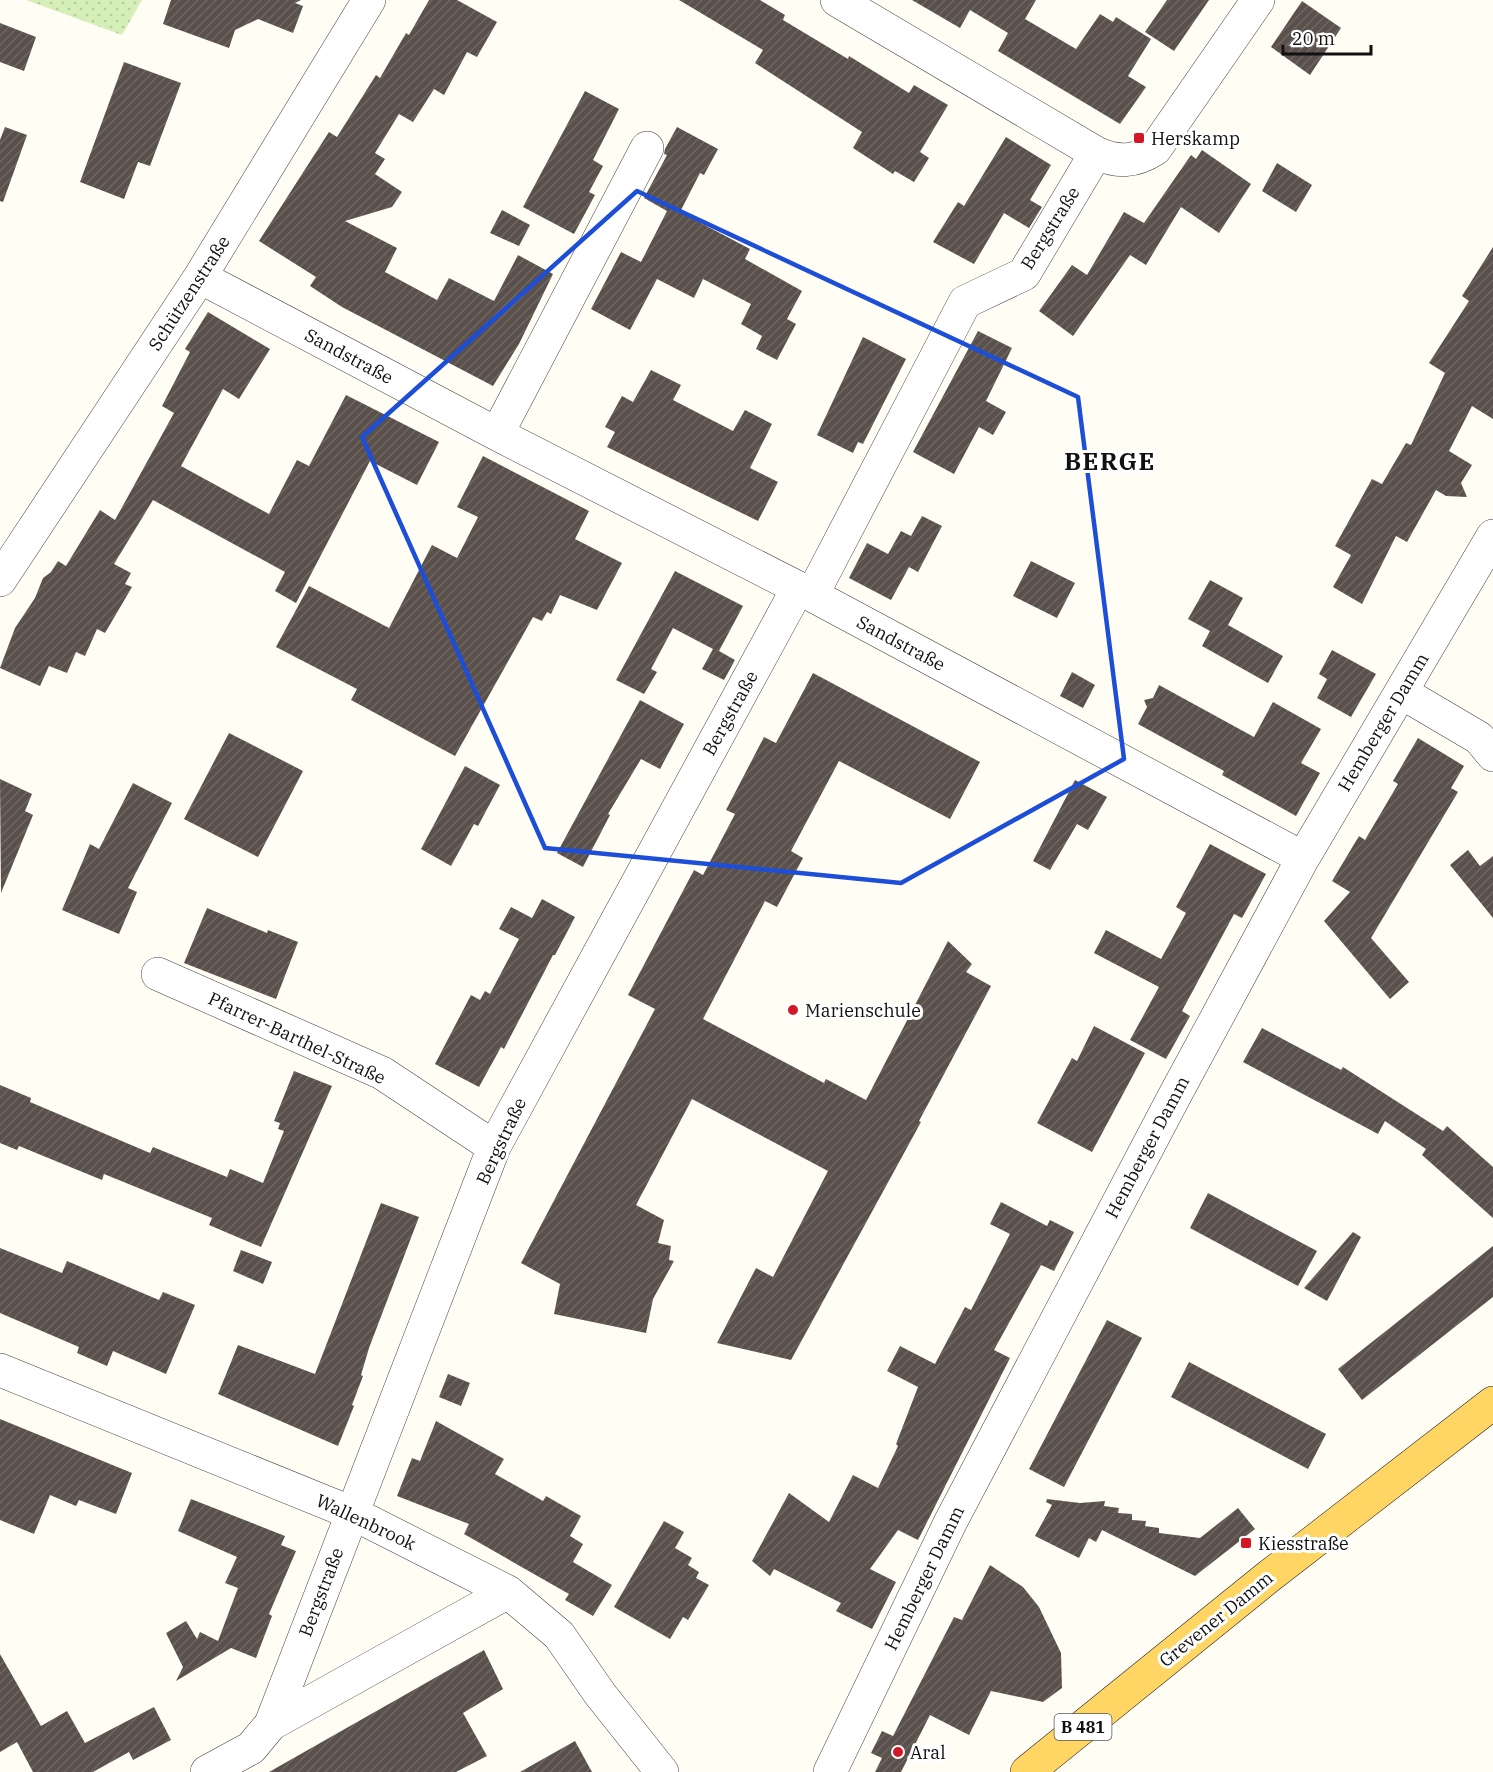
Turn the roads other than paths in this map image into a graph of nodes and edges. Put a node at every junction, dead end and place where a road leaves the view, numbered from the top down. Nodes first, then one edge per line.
1 (369, 0) edge
2 (837, 0) edge
3 (1258, 0) edge
4 (647, 148) dead end
5 (1096, 153) junction
6 (200, 277) junction
7 (497, 434) junction
8 (1493, 536) edge
9 (0, 580) edge
10 (805, 592) junction
11 (1401, 692) junction
12 (1493, 755) edge
13 (1303, 858) junction
14 (158, 974) dead end
15 (494, 1147) junction
16 (0, 1370) edge
17 (1493, 1403) edge
18 (352, 1513) junction
19 (508, 1592) junction
20 (271, 1724) junction
21 (207, 1772) edge
22 (662, 1772) edge
23 (830, 1772) edge
24 (1028, 1772) edge

1 - 6 street, Schützenstraße
2 - 5 street
3 - 5 street
4 - 7 street
5 - 10 street, Bergstraße
6 - 7 street, Sandstraße
6 - 9 street, Schützenstraße
7 - 10 street, Sandstraße
8 - 11 street, Hemberger Damm
10 - 13 street, Sandstraße
10 - 15 street, Bergstraße
11 - 12 street
11 - 13 street, Hemberger Damm
13 - 23 street, Hemberger Damm
14 - 15 street, Pfarrer-Barthel-Straße
15 - 18 street, Bergstraße
16 - 18 street, Wallenbrook
17 - 24 main road, Grevener Damm / B 481
18 - 19 street, Wallenbrook
18 - 20 street, Bergstraße
19 - 20 street, Bergstraße
19 - 22 street, Wallenbrook
20 - 21 street, Bergstraße

